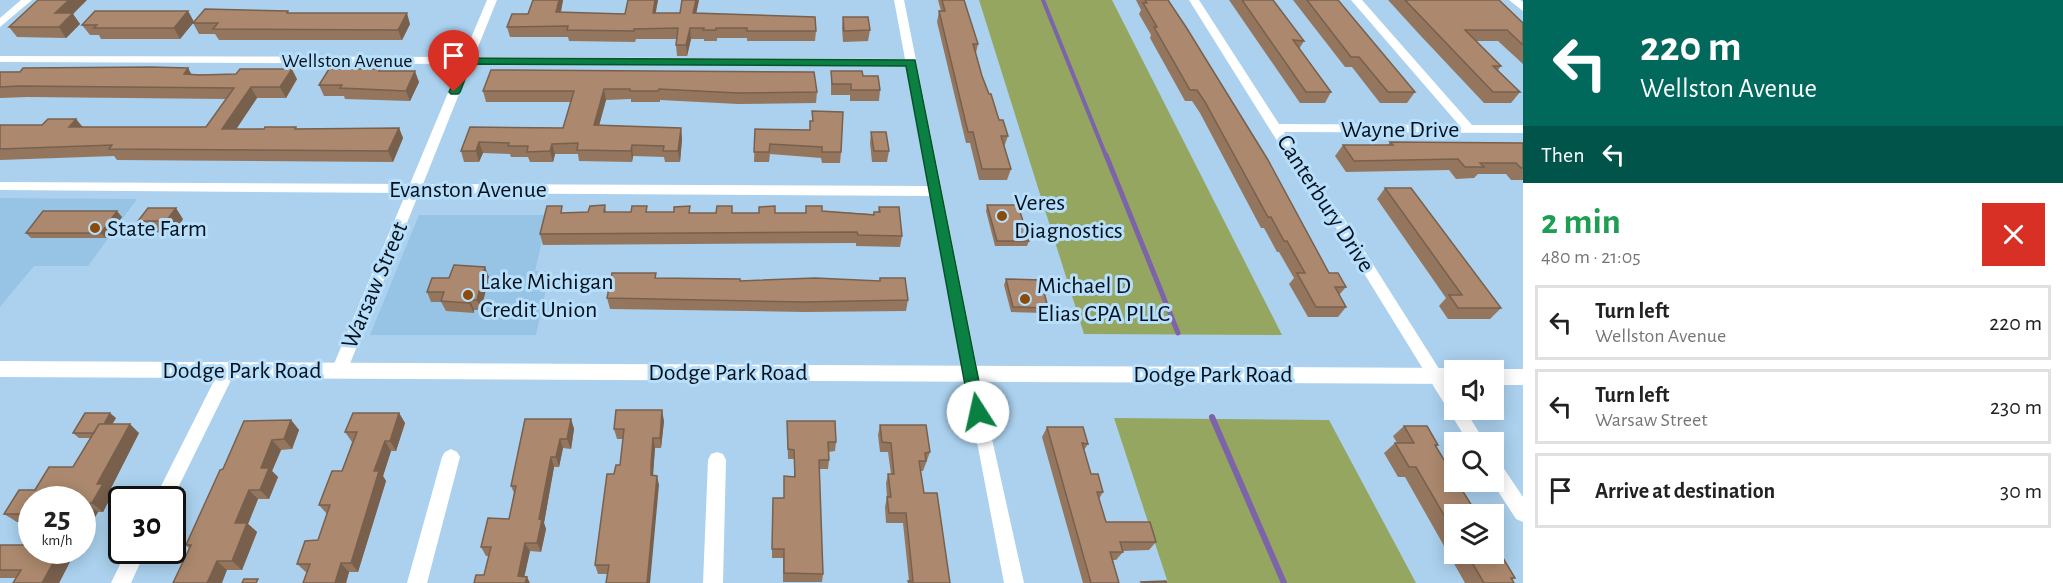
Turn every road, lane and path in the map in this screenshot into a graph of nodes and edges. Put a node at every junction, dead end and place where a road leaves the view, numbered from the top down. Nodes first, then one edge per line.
1 (27, 0) edge
2 (492, 0) edge
3 (899, 0) edge
4 (1194, 0) edge
5 (1356, 0) edge
6 (1514, 0) edge
7 (1523, 8) edge
8 (0, 24) edge
9 (0, 59) edge
10 (467, 61) junction
11 (911, 62) junction
12 (1276, 128) junction
13 (1469, 129) junction
14 (1523, 129) edge
15 (0, 186) edge
16 (414, 189) junction
17 (935, 190) junction
18 (0, 369) edge
19 (228, 370) junction
20 (339, 371) junction
21 (970, 373) junction
22 (1444, 373) edge
23 (1444, 376) edge
24 (1504, 377) edge
25 (1523, 377) edge
26 (451, 457) dead end
27 (717, 460) dead end
28 (1504, 484) edge
29 (170, 486) edge
30 (1523, 513) edge
31 (130, 564) edge
32 (121, 583) edge
33 (417, 583) edge
34 (713, 583) edge
35 (1014, 583) edge

1 - 8 street
2 - 10 street, Warsaw Street
3 - 11 street
4 - 12 street, Canterbury Drive
5 - 13 street
6 - 7 street
9 - 10 street, Wellston Avenue
10 - 11 street, Wellston Avenue
10 - 16 street, Warsaw Street
11 - 17 street
12 - 13 street, Wayne Drive
12 - 22 street, Canterbury Drive
13 - 14 street, Wayne Drive
15 - 16 street, Evanston Avenue
16 - 17 street, Evanston Avenue
16 - 20 street, Warsaw Street
17 - 21 street
18 - 19 street, Dodge Park Road
19 - 20 street, Dodge Park Road
19 - 29 street
20 - 21 street, Dodge Park Road
21 - 23 street, Dodge Park Road
21 - 35 street
24 - 25 street
26 - 33 street
27 - 34 street
28 - 30 street
31 - 32 street

